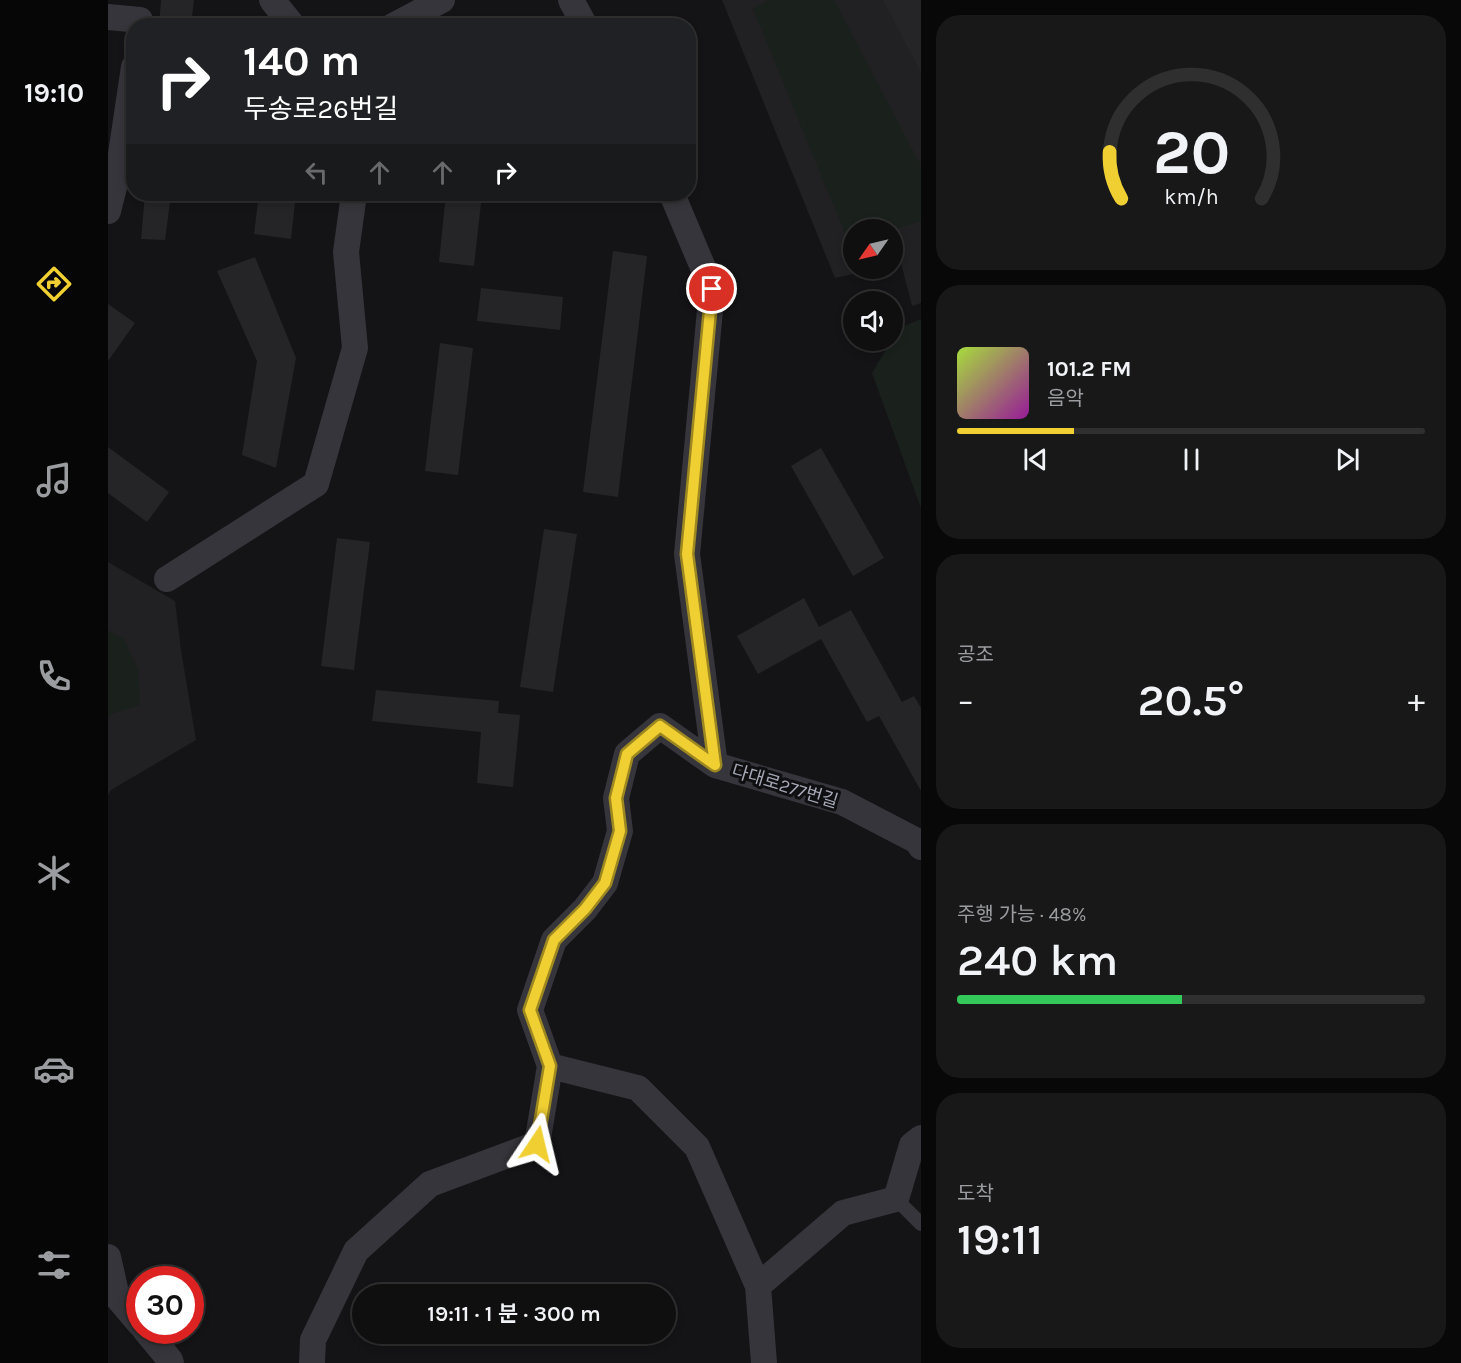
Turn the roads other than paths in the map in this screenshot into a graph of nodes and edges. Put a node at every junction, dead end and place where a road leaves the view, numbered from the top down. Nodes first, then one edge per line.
1 (272, 0) edge
2 (442, 0) edge
3 (571, 0) edge
4 (140, 15) edge
5 (108, 17) edge
6 (287, 18) edge
7 (408, 18) edge
8 (581, 18) edge
9 (126, 121) edge
10 (353, 201) edge
11 (675, 201) edge
12 (108, 211) edge
13 (167, 579) dead end
14 (715, 765) junction
15 (921, 847) edge
16 (550, 1066) junction
17 (921, 1138) edge
18 (896, 1199) junction
19 (921, 1224) edge
20 (108, 1257) edge
21 (758, 1286) junction
22 (126, 1308) edge
23 (157, 1344) edge
24 (171, 1363) edge
25 (312, 1363) edge
26 (764, 1363) edge

1 - 6 street
2 - 7 street
3 - 8 street
4 - 5 street
9 - 12 street
10 - 13 street
11 - 14 street, 다대로277번길
14 - 15 street, 다대로277번길
14 - 16 street
16 - 21 street
16 - 25 street
17 - 18 street
18 - 19 lane
18 - 21 street
20 - 22 street
21 - 26 street
23 - 24 street

